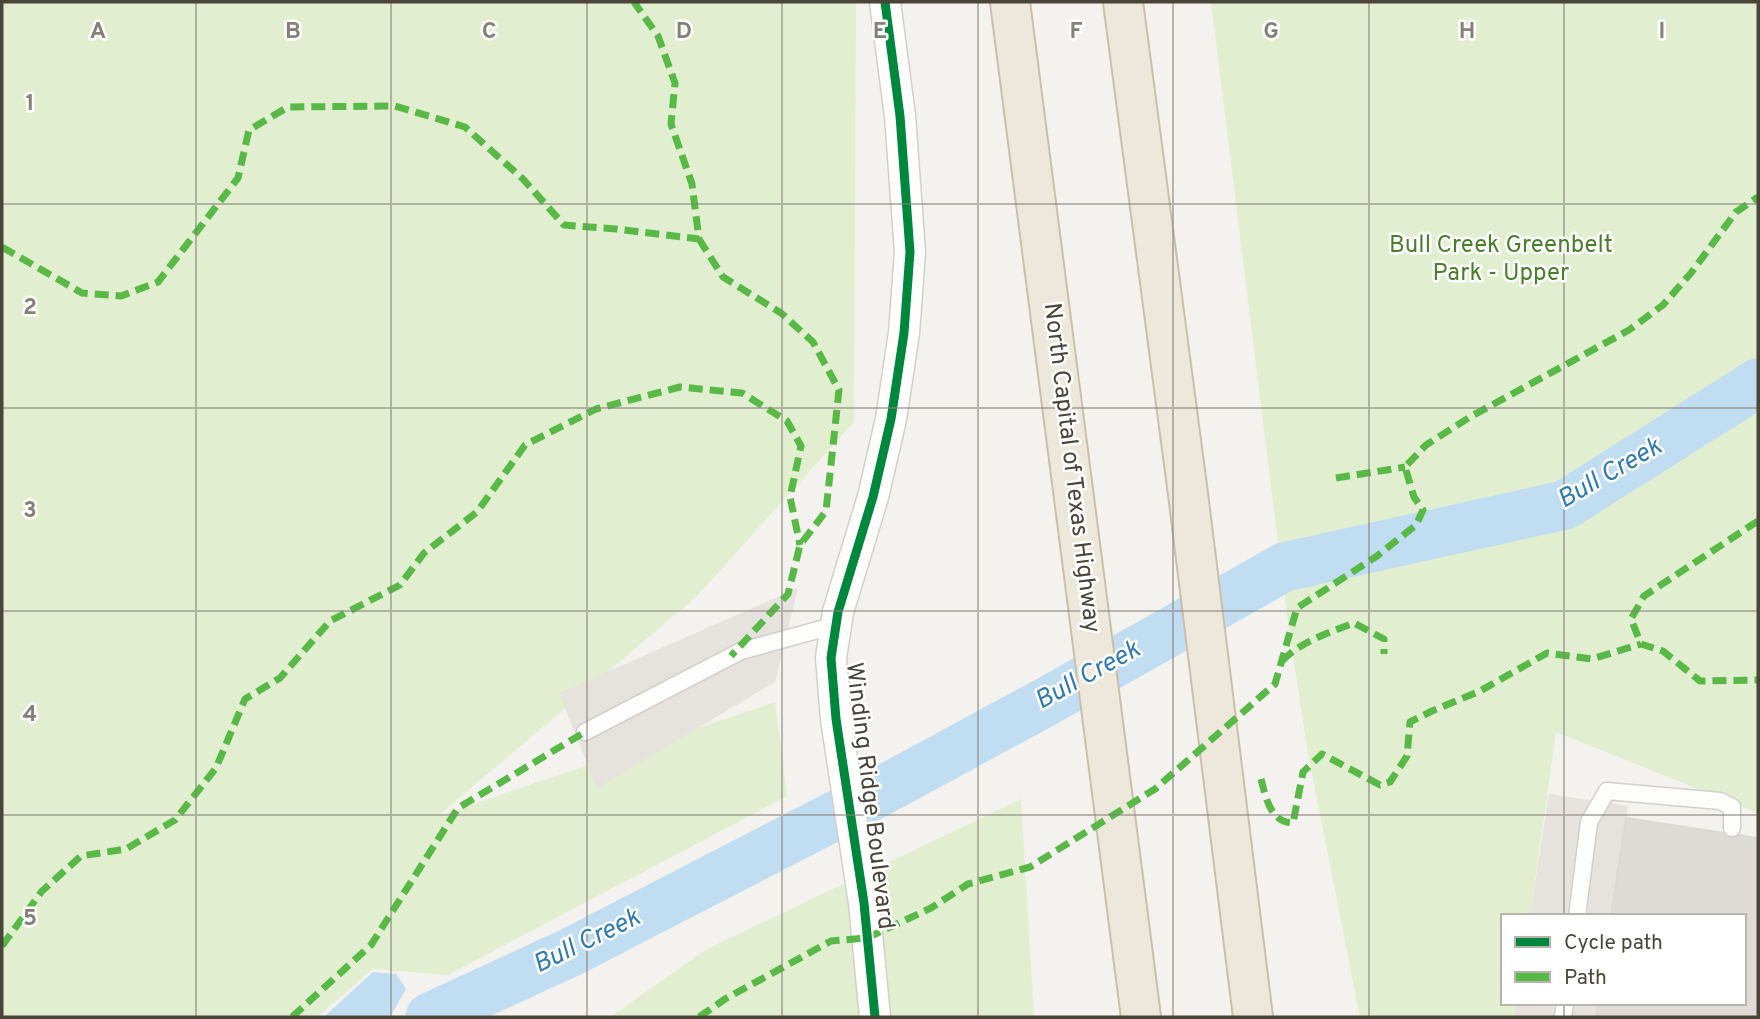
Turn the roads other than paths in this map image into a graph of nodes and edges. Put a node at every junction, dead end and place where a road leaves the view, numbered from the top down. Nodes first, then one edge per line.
1 (885, 2) edge
2 (1010, 2) edge
3 (1123, 2) edge
4 (836, 625) junction
5 (585, 732) dead end
6 (1731, 828) dead end
7 (1577, 914) edge
8 (876, 1017) edge
9 (1141, 1017) edge
10 (1253, 1017) edge

1 - 4 street, Winding Ridge Boulevard
2 - 9 highway, North Capital of Texas Highway
3 - 10 highway
4 - 5 lane
4 - 8 street, Winding Ridge Boulevard
6 - 7 lane

